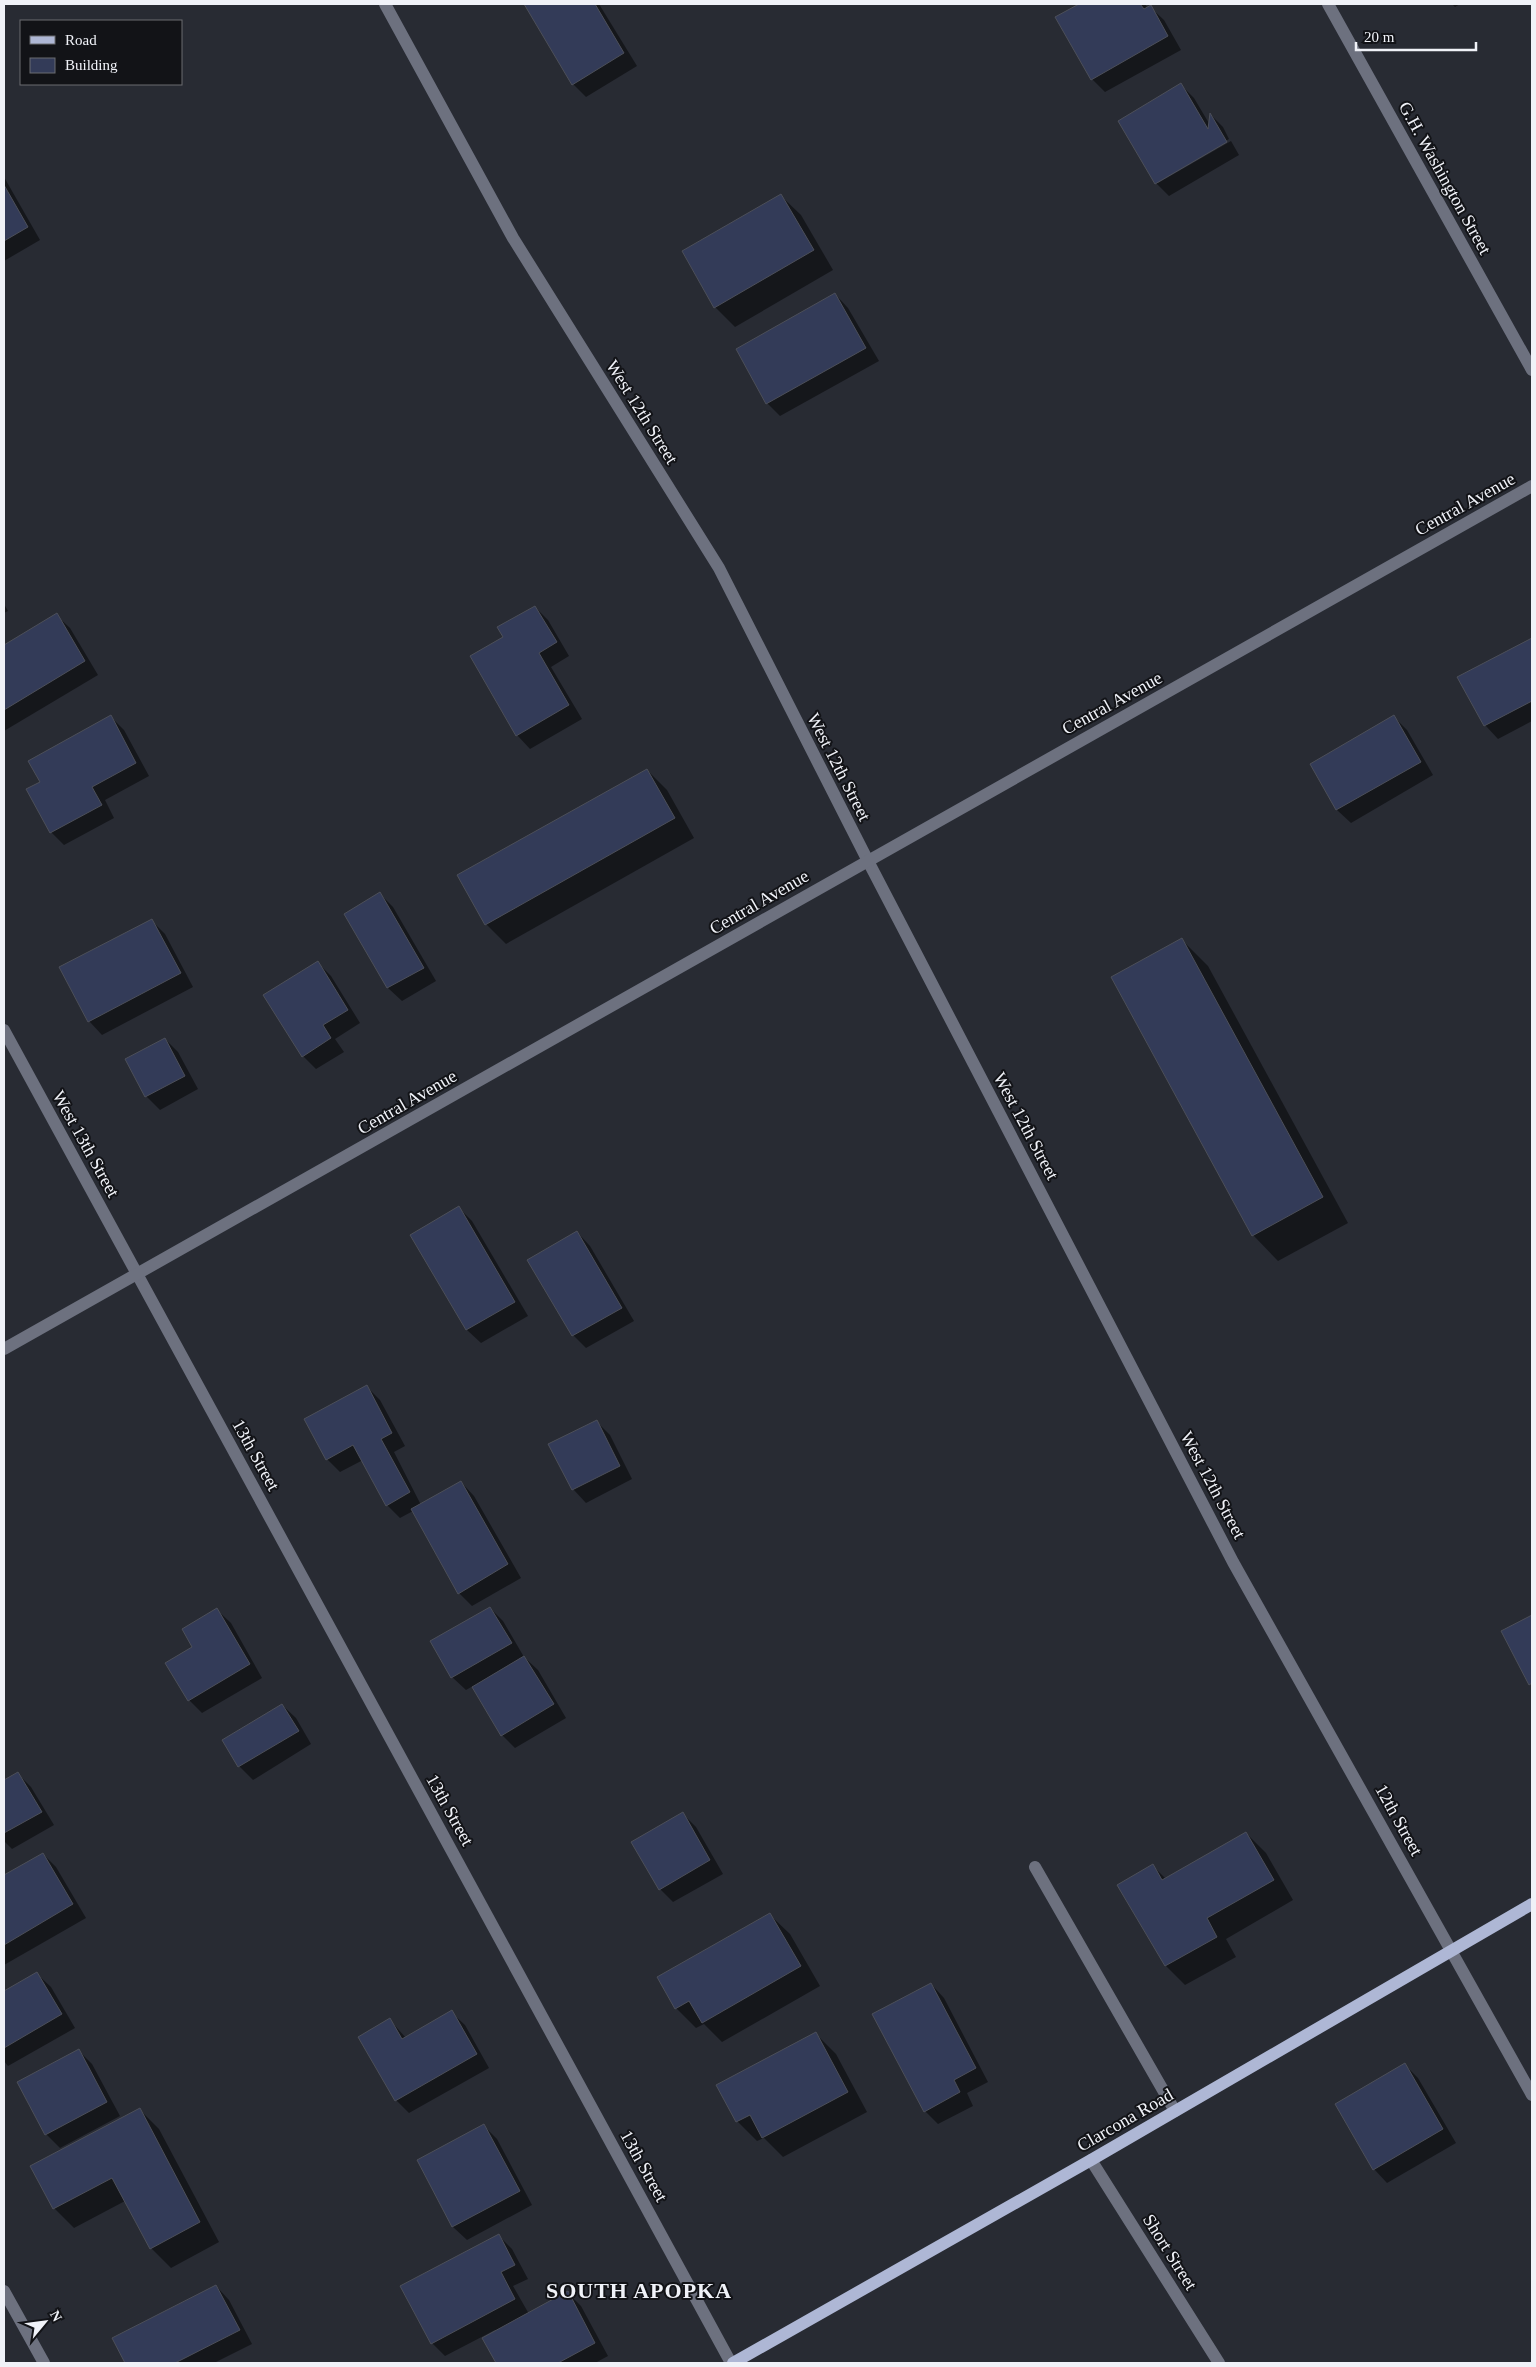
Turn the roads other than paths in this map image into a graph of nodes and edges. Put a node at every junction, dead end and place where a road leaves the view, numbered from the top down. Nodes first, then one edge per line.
1 (385, 4) edge
2 (1328, 4) edge
3 (1532, 370) edge
4 (1532, 486) edge
5 (868, 861) junction
6 (4, 1030) edge
7 (138, 1274) junction
8 (4, 1349) edge
9 (1234, 1562) joint
10 (1035, 1866) dead end
11 (1532, 1904) edge
12 (1451, 1950) junction
13 (1532, 2095) edge
14 (1174, 2111) junction
15 (1091, 2160) junction
16 (4, 2291) edge
17 (44, 2363) edge
18 (732, 2363) edge
19 (1219, 2363) edge

1 - 5 street, West 12th Street
2 - 3 street, G.H. Washington Street
4 - 5 street, Central Avenue
5 - 7 street, Central Avenue
5 - 9 street, West 12th Street
6 - 7 street, West 13th Street
7 - 8 street, Central Avenue
7 - 18 street, 13th Street
9 - 12 street, 12th Street
10 - 14 street
11 - 12 main road, Clarcona Road
12 - 13 street, 12th Street
12 - 14 main road, Clarcona Road
14 - 15 main road, Clarcona Road
15 - 18 main road, Clarcona Road
15 - 19 street, Short Street
16 - 17 street

